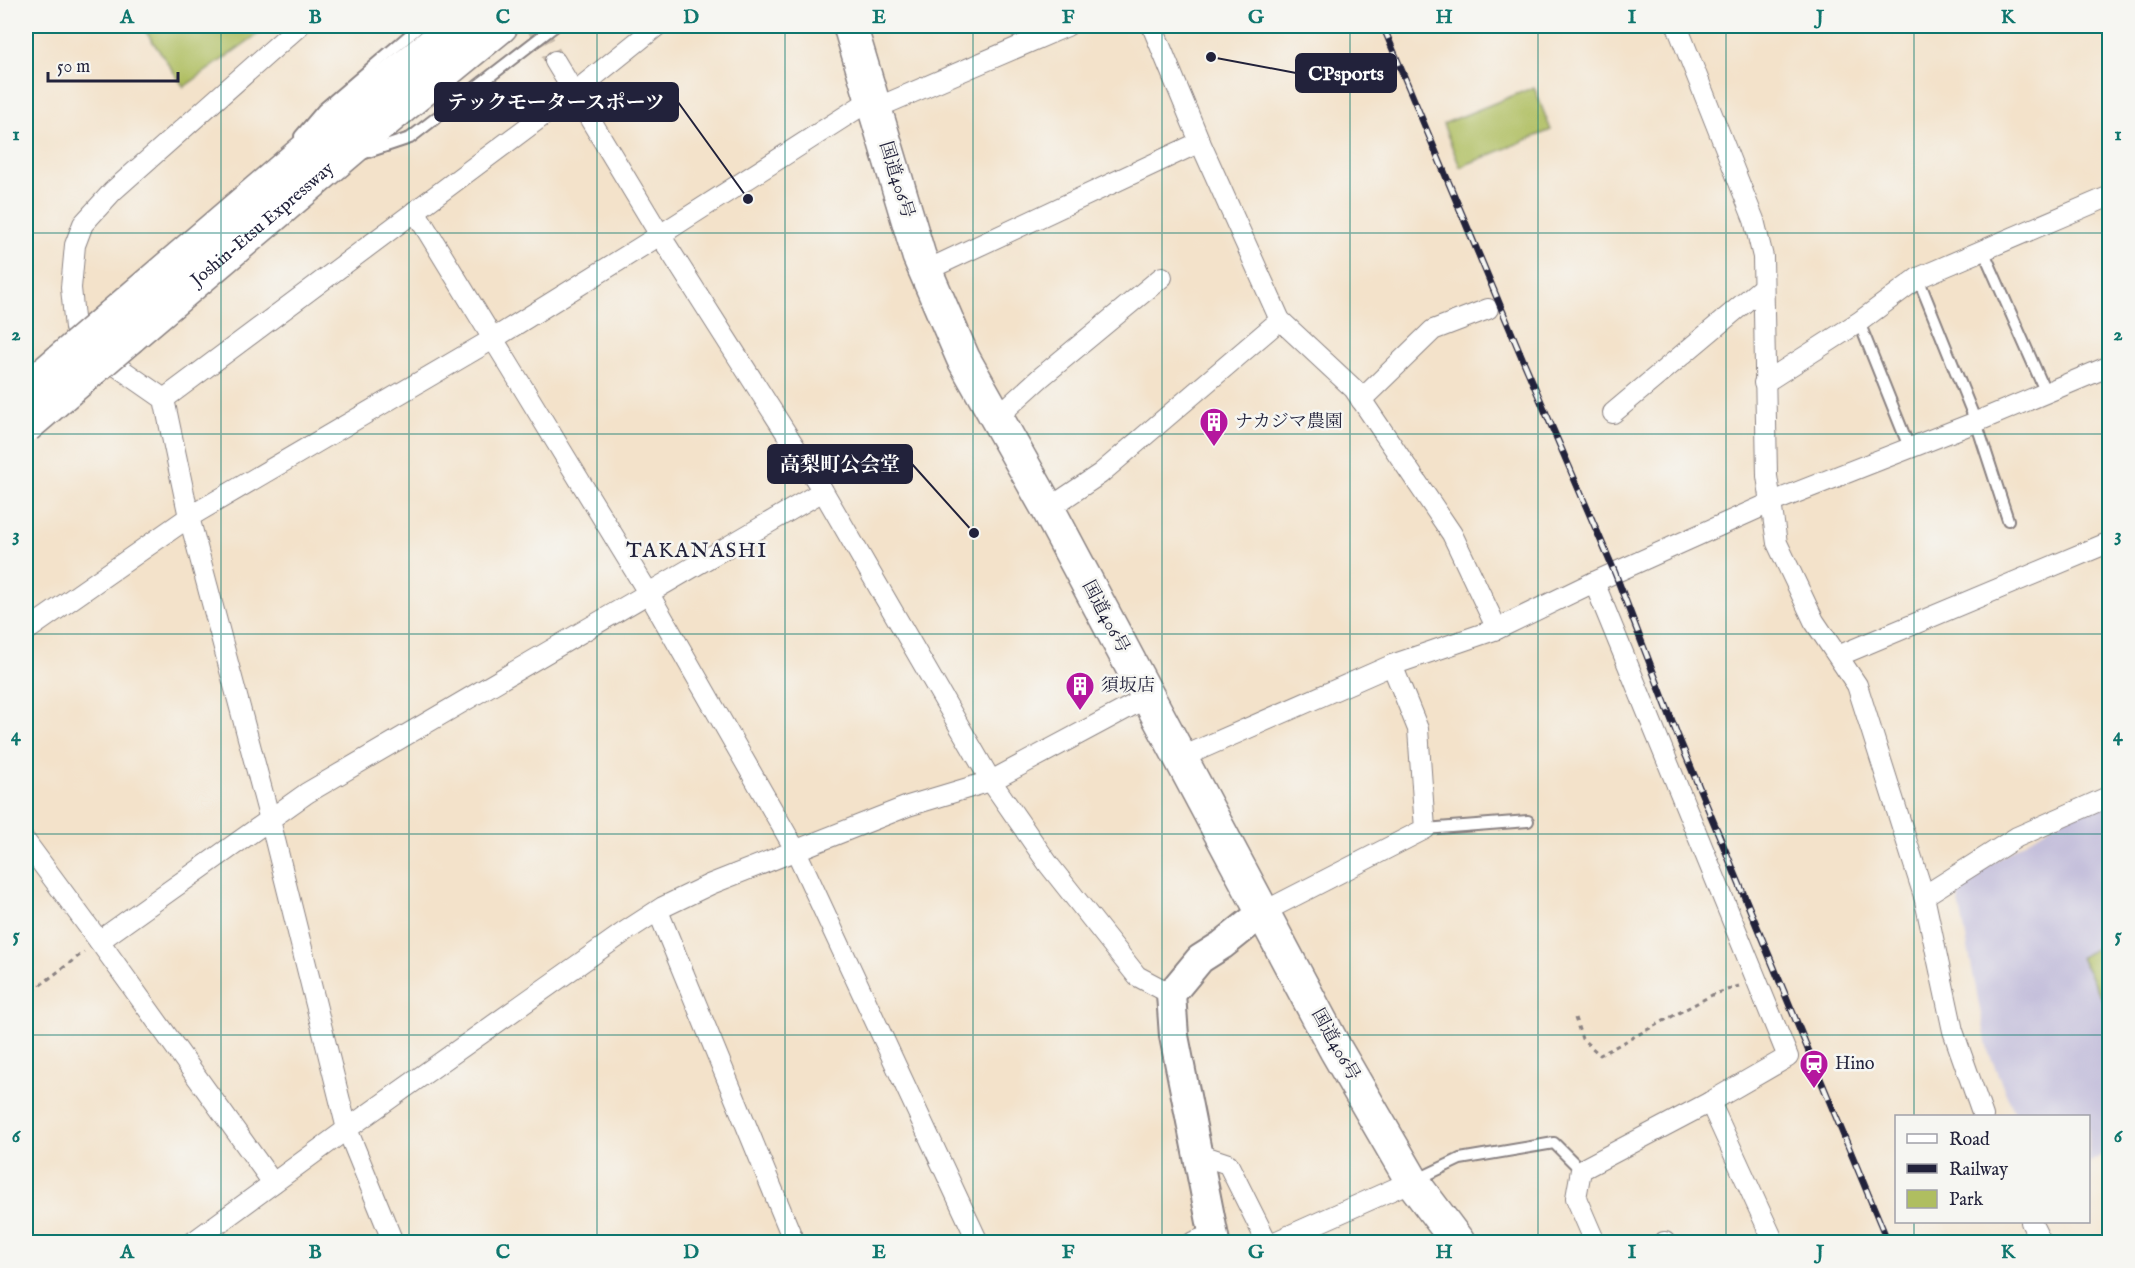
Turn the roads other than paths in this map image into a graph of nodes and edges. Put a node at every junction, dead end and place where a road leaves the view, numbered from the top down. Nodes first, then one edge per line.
1 (299, 26) edge
2 (420, 26) edge
3 (455, 26) edge
4 (501, 26) edge
5 (555, 26) edge
6 (657, 26) edge
7 (850, 26) edge
8 (1067, 26) edge
9 (1152, 26) edge
10 (1677, 26) edge
11 (555, 61) tunnel mouth
12 (576, 91) junction
13 (873, 104) junction
14 (1200, 142) junction
15 (336, 162) junction
16 (2109, 196) edge
17 (234, 211) junction
18 (415, 211) junction
19 (660, 235) junction
20 (1983, 250) junction
21 (925, 271) junction
22 (1161, 277) dead end
23 (1918, 278) junction
24 (1763, 287) junction
25 (1488, 309) dead end
26 (1280, 320) junction
27 (1859, 322) junction
28 (121, 326) junction
29 (493, 339) junction
30 (2109, 366) edge
31 (1764, 383) junction
32 (26, 390) edge
33 (2046, 393) junction
34 (164, 399) junction
35 (1361, 400) junction
36 (1613, 413) dead end
37 (996, 418) junction
38 (1976, 422) junction
39 (26, 426) edge
40 (1909, 447) junction
41 (823, 491) junction
42 (1770, 503) junction
43 (1048, 509) junction
44 (189, 517) junction
45 (2008, 520) dead end
46 (2109, 542) edge
47 (1594, 582) junction
48 (649, 594) junction
49 (1497, 629) junction
50 (26, 631) edge
51 (1838, 656) junction
52 (1392, 664) junction
53 (1148, 697) junction
54 (1180, 758) junction
55 (991, 781) junction
56 (2109, 796) edge
57 (270, 820) junction
58 (1528, 821) dead end
59 (1425, 829) junction
60 (26, 843) edge
61 (796, 850) junction
62 (1924, 897) junction
63 (658, 911) junction
64 (1263, 912) junction
65 (99, 941) junction
66 (1171, 994) junction
67 (1710, 1102) junction
68 (1983, 1115) edge
69 (347, 1129) junction
70 (1198, 1154) junction
71 (1581, 1170) junction
72 (1412, 1181) junction
73 (273, 1183) junction
74 (2032, 1223) edge
75 (1207, 1240) edge
76 (193, 1242) edge
77 (393, 1242) edge
78 (794, 1242) edge
79 (978, 1242) edge
80 (1267, 1242) edge
81 (1275, 1242) edge
82 (1458, 1242) edge
83 (1595, 1242) edge
84 (1774, 1242) edge
85 (2041, 1242) edge

1 - 34 street
2 - 17 lane
3 - 17 highway, Joshin-Etsu Expressway
4 - 15 highway, Joshin-Etsu Expressway
5 - 15 lane
6 - 12 street
7 - 13 highway, 国道406号
8 - 13 street
9 - 14 street
10 - 24 street
11 - 12 street
12 - 18 street
12 - 19 street
13 - 19 street
13 - 21 highway, 国道406号
14 - 21 street
14 - 26 street
15 - 28 highway, Joshin-Etsu Expressway
16 - 20 street
17 - 28 highway, Joshin-Etsu Expressway
18 - 29 street
18 - 34 street
19 - 29 street
19 - 41 street
20 - 23 street
20 - 33 lane
21 - 37 highway, 国道406号
22 - 37 street
23 - 27 street
23 - 38 lane
24 - 31 street
24 - 36 street
25 - 35 street
26 - 35 street
26 - 43 street
27 - 31 street
27 - 40 lane
28 - 32 highway, Joshin-Etsu Expressway, bridge
28 - 39 highway, Joshin-Etsu Expressway, bridge
29 - 44 street
29 - 48 street
30 - 33 street
31 - 42 street
33 - 38 street
34 - 44 street
35 - 49 street
37 - 43 highway, 国道406号
38 - 40 street
38 - 45 lane
40 - 42 street
41 - 48 street
41 - 55 street
42 - 47 street
42 - 51 street
43 - 53 highway, 国道406号
44 - 50 street
44 - 57 street
46 - 51 street
47 - 49 street
47 - 67 street
48 - 57 street
48 - 61 street
49 - 52 street
51 - 62 street
52 - 54 street
52 - 59 street
53 - 54 highway, 国道406号
53 - 55 street
54 - 64 highway, 国道406号
55 - 61 street
55 - 66 street
56 - 62 street
57 - 65 street
57 - 69 street
58 - 59 lane
59 - 64 street
60 - 65 street
61 - 63 street
61 - 79 street
62 - 68 street
63 - 69 street
63 - 78 street
64 - 66 street
64 - 72 highway, 国道406号
65 - 73 street
66 - 70 street
67 - 71 street
67 - 84 street
69 - 73 street
69 - 77 street
70 - 75 street
70 - 80 street
71 - 72 lane
71 - 83 street
72 - 81 street
72 - 82 highway, 国道406号
73 - 76 street
74 - 85 street

